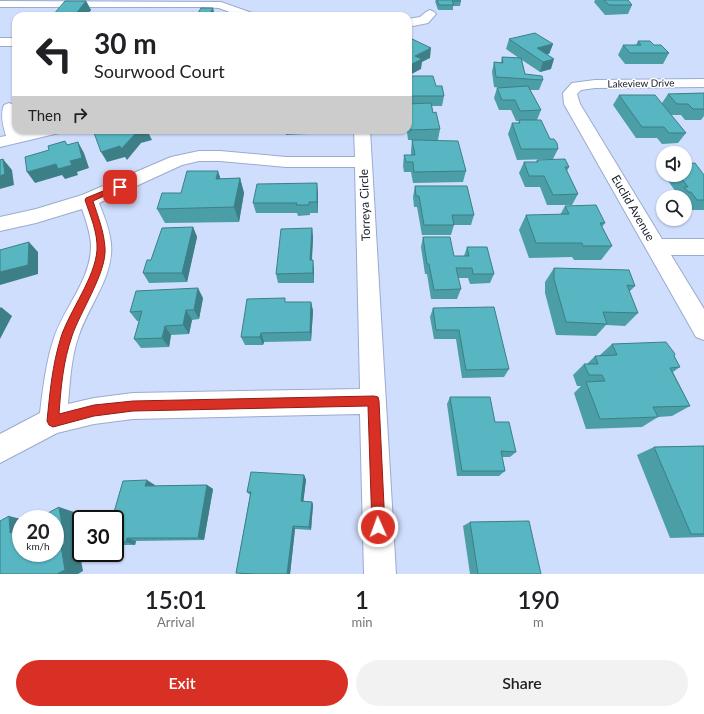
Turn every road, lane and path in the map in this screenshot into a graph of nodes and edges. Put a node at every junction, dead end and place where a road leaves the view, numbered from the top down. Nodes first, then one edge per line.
1 (139, 2) edge
2 (172, 2) edge
3 (205, 2) edge
4 (224, 3) edge
5 (0, 4) edge
6 (155, 4) junction
7 (150, 12) edge
8 (199, 12) edge
9 (218, 12) edge
10 (243, 12) edge
11 (430, 14) dead end
12 (412, 23) edge
13 (0, 42) edge
14 (12, 42) edge
15 (704, 83) edge
16 (577, 86) joint
17 (8, 114) edge
18 (36, 134) edge
19 (362, 134) edge
20 (7, 141) edge
21 (363, 162) junction
22 (89, 200) junction
23 (0, 224) edge
24 (704, 246) edge
25 (656, 247) junction
26 (704, 330) edge
27 (374, 401) junction
28 (53, 421) junction
29 (0, 449) edge
30 (380, 574) edge

1 - 5 street
1 - 6 street
2 - 3 street
2 - 6 street
3 - 4 street
3 - 8 street
4 - 9 street
4 - 10 street
6 - 7 street
11 - 12 street
13 - 14 street
15 - 16 street, Lakeview Drive
16 - 25 street, Euclid Avenue
17 - 20 street
18 - 20 street
19 - 21 street
21 - 22 street, Torreya Circle
21 - 27 street, Torreya Circle
22 - 23 street, Torreya Circle
22 - 28 street
24 - 25 street
25 - 26 street, Euclid Avenue
27 - 28 street
27 - 30 street, Torreya Circle
28 - 29 street

